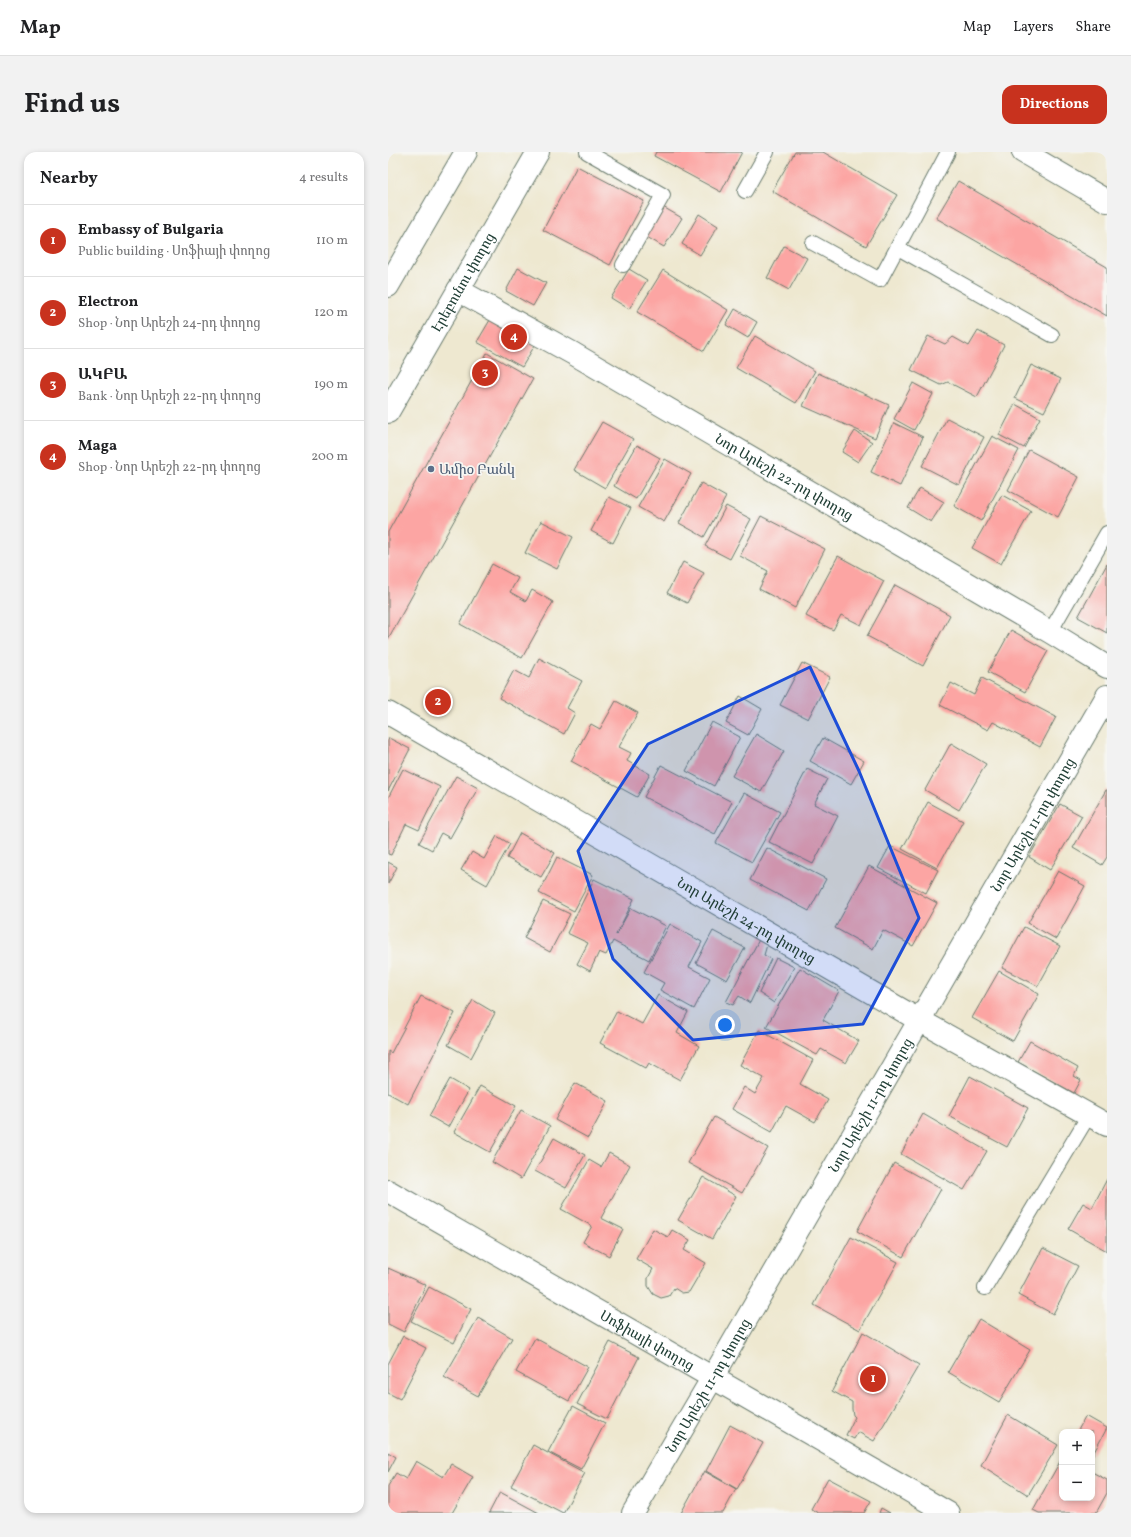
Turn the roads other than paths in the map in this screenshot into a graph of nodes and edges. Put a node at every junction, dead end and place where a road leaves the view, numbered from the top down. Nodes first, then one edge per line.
1 (466, 152) edge
2 (538, 152) edge
3 (587, 152) edge
4 (767, 152) edge
5 (948, 152) edge
6 (1023, 152) edge
7 (745, 191) dead end
8 (1107, 201) edge
9 (814, 243) dead end
10 (898, 248) junction
11 (393, 264) edge
12 (623, 265) dead end
13 (388, 286) edge
14 (458, 290) junction
15 (1052, 335) dead end
16 (388, 412) edge
17 (1107, 533) edge
18 (1050, 632) junction
19 (1107, 667) edge
20 (1107, 696) edge
21 (388, 713) edge
22 (919, 1020) junction
23 (1098, 1120) edge
24 (388, 1191) edge
25 (985, 1288) dead end
26 (714, 1377) junction
27 (633, 1513) edge
28 (948, 1513) edge

1 - 11 street
2 - 14 street, Էրեբունու փողոց
3 - 12 lane
4 - 7 lane
5 - 10 lane
6 - 8 street
9 - 10 lane
10 - 15 lane
11 - 13 street
14 - 16 street, Էրեբունու փողոց
14 - 18 street, Նոր Արեշի 22-րդ փողոց
17 - 18 lane
18 - 19 street, Նոր Արեշի 22-րդ փողոց
20 - 22 street, Նոր Արեշի 11-րդ փողոց
21 - 22 street, Նոր Արեշի 24-րդ փողոց
22 - 23 street, Նոր Արեշի 24-րդ փողոց
22 - 26 street, Նոր Արեշի 11-րդ փողոց
23 - 25 lane
24 - 26 street, Սոֆիայի փողոց
26 - 27 street, Նոր Արեշի 11-րդ փողոց
26 - 28 street, Սոֆիայի փողոց

